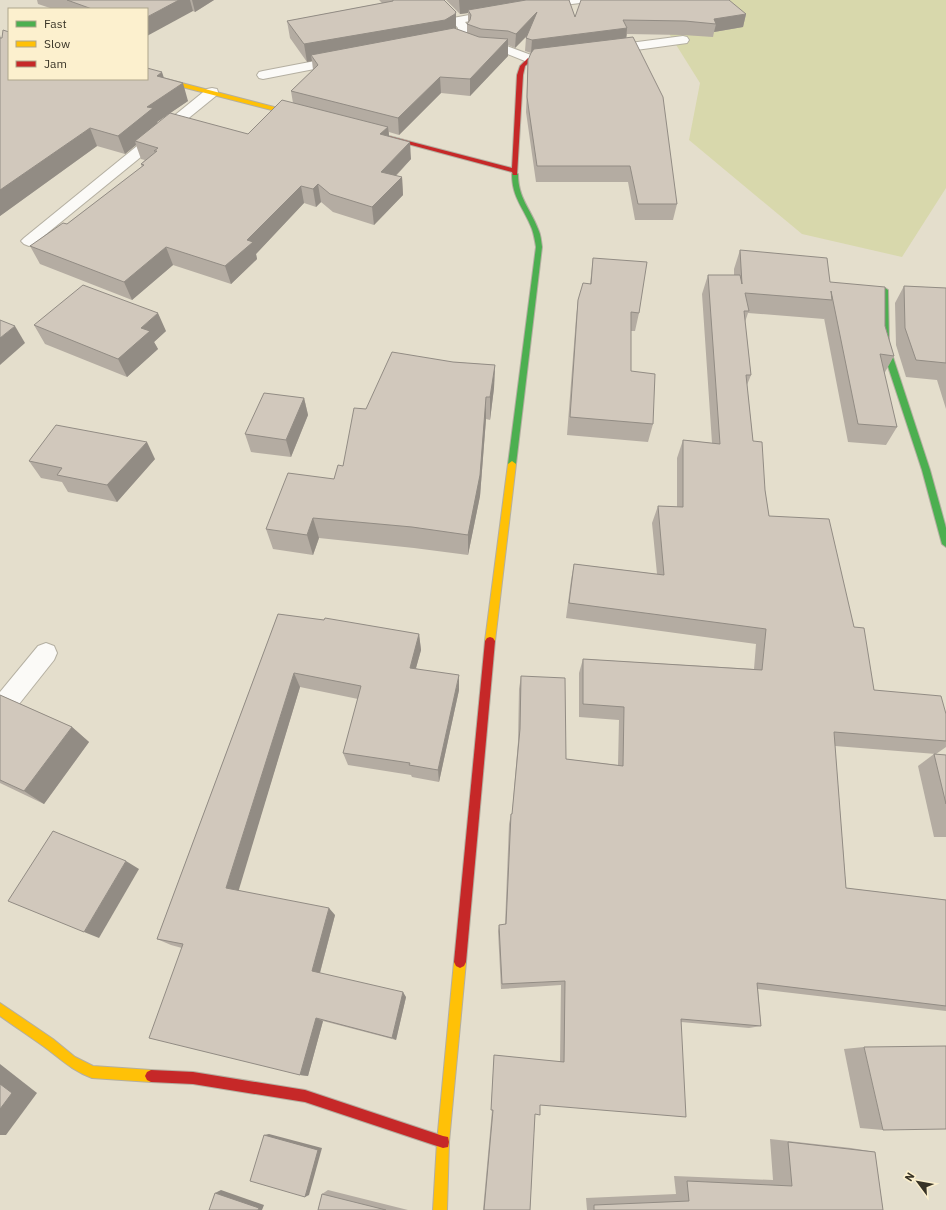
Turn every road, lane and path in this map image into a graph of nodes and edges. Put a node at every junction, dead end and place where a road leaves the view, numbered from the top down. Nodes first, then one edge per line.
1 (580, 0) edge
2 (530, 7) edge
3 (447, 10) edge
4 (509, 11) edge
5 (457, 20) junction
6 (454, 39) junction
7 (683, 40) dead end
8 (426, 45) edge
9 (592, 52) edge
10 (569, 55) edge
11 (356, 58) edge
12 (530, 60) junction
13 (264, 75) dead end
14 (148, 76) edge
15 (212, 92) junction
16 (312, 118) edge
17 (374, 134) edge
18 (513, 170) junction
19 (29, 241) dead end
20 (885, 290) edge
21 (946, 544) edge
22 (46, 653) dead end
23 (0, 710) edge
24 (0, 1008) edge
25 (443, 1142) junction
26 (440, 1210) edge

1 - 2 street
3 - 5 street
4 - 5 street
5 - 6 street
6 - 8 street
6 - 12 street
7 - 9 street
10 - 12 street
11 - 13 street
12 - 18 street
14 - 15 street
15 - 16 street
15 - 19 street
17 - 18 street
18 - 25 street
20 - 21 street
22 - 23 street
24 - 25 street
25 - 26 street

